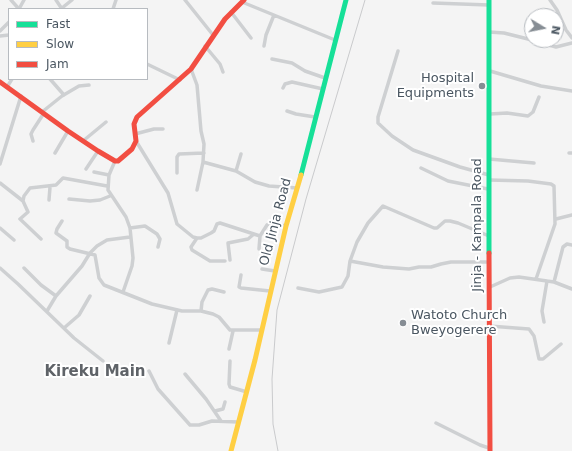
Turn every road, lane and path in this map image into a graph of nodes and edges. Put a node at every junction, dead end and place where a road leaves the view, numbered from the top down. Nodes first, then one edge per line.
1 (11, 0) edge
2 (56, 0) edge
3 (72, 0) edge
4 (185, 0) edge
5 (346, 0) edge
6 (550, 0) edge
7 (243, 1) edge
8 (433, 3) dead end
9 (489, 3) edge
10 (18, 8) edge
11 (62, 8) edge
12 (231, 12) junction
13 (274, 15) junction
14 (8, 23) edge
15 (0, 31) edge
16 (489, 32) junction
17 (213, 34) junction
18 (251, 38) dead end
19 (524, 38) edge
20 (572, 38) edge
21 (335, 40) junction
22 (205, 46) junction
23 (264, 46) dead end
24 (398, 51) dead end
25 (272, 59) dead end
26 (148, 64) edge
27 (191, 69) junction
28 (489, 71) junction
29 (223, 72) dead end
30 (325, 78) junction
31 (11, 80) edge
32 (51, 80) edge
33 (180, 80) junction
34 (0, 82) edge
35 (89, 85) dead end
36 (7, 87) junction
37 (283, 88) dead end
38 (322, 88) junction
39 (572, 90) edge
40 (64, 95) junction
41 (21, 96) junction
42 (539, 97) dead end
43 (287, 111) dead end
44 (43, 113) junction
45 (490, 114) junction
46 (315, 117) junction
47 (106, 122) dead end
48 (163, 129) dead end
49 (68, 131) junction
50 (135, 134) junction
51 (33, 141) dead end
52 (83, 141) junction
53 (136, 141) junction
54 (98, 151) junction
55 (55, 153) dead end
56 (204, 153) junction
57 (240, 154) dead end
58 (490, 159) junction
59 (115, 161) junction
60 (203, 162) junction
61 (534, 163) dead end
62 (0, 164) edge
63 (421, 168) dead end
64 (86, 169) dead end
65 (236, 171) junction
66 (94, 172) dead end
67 (177, 173) dead end
68 (109, 175) junction
69 (489, 177) junction
70 (0, 183) edge
71 (107, 186) junction
72 (50, 187) junction
73 (297, 188) junction
74 (197, 190) dead end
75 (489, 190) junction
76 (110, 196) junction
77 (70, 199) dead end
78 (49, 200) dead end
79 (23, 201) junction
80 (572, 215) edge
81 (556, 219) junction
82 (62, 221) dead end
83 (286, 226) junction
84 (0, 228) edge
85 (130, 228) junction
86 (254, 234) junction
87 (260, 236) junction
88 (489, 236) junction
89 (130, 238) junction
90 (197, 238) junction
91 (41, 239) dead end
92 (14, 240) dead end
93 (572, 245) edge
94 (158, 247) dead end
95 (259, 249) dead end
96 (90, 253) junction
97 (230, 260) dead end
98 (225, 261) dead end
99 (350, 261) junction
100 (489, 262) junction
101 (0, 268) edge
102 (24, 268) dead end
103 (262, 269) dead end
104 (274, 271) junction
105 (241, 275) dead end
106 (536, 279) junction
107 (547, 281) junction
108 (554, 282) junction
109 (490, 286) junction
110 (298, 288) dead end
111 (572, 289) edge
112 (270, 290) junction
113 (123, 292) junction
114 (224, 292) dead end
115 (56, 296) junction
116 (90, 296) dead end
117 (176, 310) junction
118 (47, 311) junction
119 (201, 311) junction
120 (544, 322) dead end
121 (489, 326) junction
122 (64, 328) junction
123 (262, 330) junction
124 (232, 331) junction
125 (169, 343) dead end
126 (561, 344) dead end
127 (229, 349) dead end
128 (103, 361) dead end
129 (230, 361) dead end
130 (148, 371) dead end
131 (185, 374) dead end
132 (247, 392) junction
133 (225, 402) dead end
134 (215, 411) junction
135 (221, 421) junction
136 (238, 422) junction
137 (436, 423) dead end
138 (490, 449) edge
139 (231, 451) edge

1 - 10 street
2 - 11 street
3 - 11 street
4 - 17 street
5 - 21 main road, Old Jinja Road
6 - 20 street
7 - 12 main road
7 - 13 street
8 - 9 street
9 - 16 main road, Jinja - Kampala Road
12 - 17 main road
12 - 18 street
13 - 21 street
13 - 23 street
14 - 15 street
16 - 19 street
16 - 28 main road, Jinja - Kampala Road
17 - 22 main road
21 - 30 main road, Old Jinja Road
22 - 27 main road
22 - 29 street
24 - 69 street
25 - 30 street
26 - 33 street
27 - 33 main road
27 - 56 street
28 - 39 street
28 - 45 main road, Jinja - Kampala Road
30 - 38 main road, Old Jinja Road
31 - 36 street
32 - 40 street
33 - 50 main road
34 - 36 main road
35 - 40 street
36 - 41 main road
37 - 38 street
38 - 46 main road, Old Jinja Road
40 - 44 street
41 - 44 main road
41 - 62 street
42 - 45 street
43 - 46 street
44 - 49 main road
44 - 51 street
45 - 58 main road, Jinja - Kampala Road
46 - 73 main road, Old Jinja Road
47 - 52 street
48 - 50 street
49 - 52 main road
49 - 55 street
50 - 53 main road
52 - 54 main road
53 - 59 main road
53 - 90 street
54 - 59 main road
54 - 64 street
56 - 60 street
56 - 67 street
57 - 65 street
58 - 61 street
58 - 69 main road, Jinja - Kampala Road
59 - 68 street
60 - 65 street
60 - 74 street
63 - 75 street
65 - 73 street
66 - 68 street
68 - 71 street
69 - 75 main road, Jinja - Kampala Road
69 - 81 street
70 - 79 street
71 - 72 street
71 - 76 street
72 - 78 street
72 - 79 street
73 - 83 main road, Old Jinja Road
75 - 88 main road, Jinja - Kampala Road
76 - 77 street
76 - 85 street
79 - 91 street
80 - 81 street
81 - 106 street
82 - 96 street
83 - 87 street
83 - 104 main road, Old Jinja Road
84 - 92 street
85 - 89 street
85 - 94 street
86 - 87 street
86 - 90 street
86 - 97 street
87 - 95 street
88 - 99 street
88 - 100 main road, Jinja - Kampala Road
89 - 96 street
89 - 113 street
90 - 98 street
93 - 108 street
96 - 113 street
96 - 115 street
99 - 100 street
99 - 110 street
100 - 109 main road, Jinja - Kampala Road
101 - 118 street
102 - 115 street
103 - 104 street
104 - 112 main road, Old Jinja Road
105 - 112 street
106 - 107 street
106 - 109 street
107 - 108 street
107 - 120 street
108 - 111 street
109 - 121 main road, Jinja - Kampala Road
112 - 123 main road, Old Jinja Road
113 - 117 street
114 - 119 street
115 - 118 street
116 - 122 street
117 - 119 street
117 - 125 street
118 - 122 street
119 - 124 street
121 - 126 street
121 - 138 main road, Jinja - Kampala Road
122 - 128 street
123 - 124 street
123 - 132 main road, Old Jinja Road
124 - 127 street
129 - 132 street
130 - 135 street
131 - 134 street
132 - 136 main road, Old Jinja Road
133 - 134 street
134 - 135 street
135 - 136 street
136 - 139 main road, Old Jinja Road
137 - 138 street

